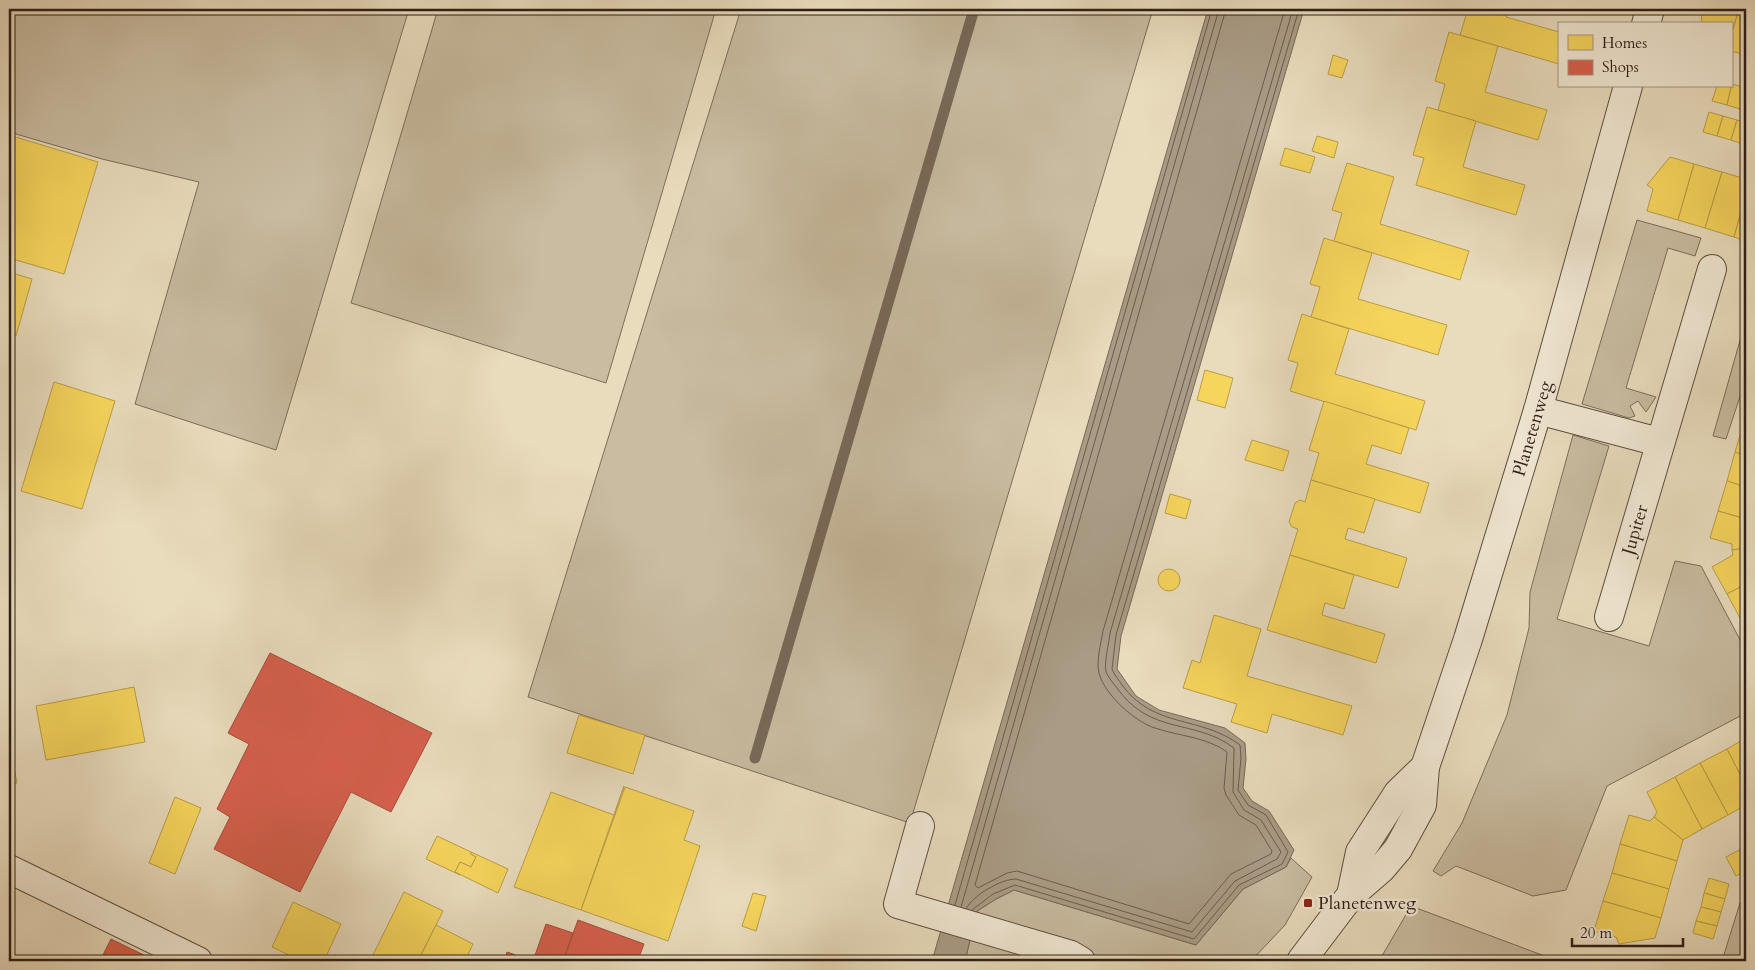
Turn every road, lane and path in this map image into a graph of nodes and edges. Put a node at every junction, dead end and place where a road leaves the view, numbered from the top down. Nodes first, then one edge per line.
1 (1650, 9) edge
2 (1647, 22) edge
3 (1627, 88) edge
4 (1712, 269) dead end
5 (1538, 410) junction
6 (1659, 442) junction
7 (1609, 617) dead end
8 (920, 826) dead end
9 (9, 870) edge
10 (198, 961) edge
11 (1081, 961) edge
12 (1301, 961) edge

1 - 2 street
3 - 5 street, Planetenweg
4 - 6 street, Jupiter
5 - 6 street
5 - 12 street, Planetenweg
6 - 7 street, Jupiter
8 - 11 street
9 - 10 street

